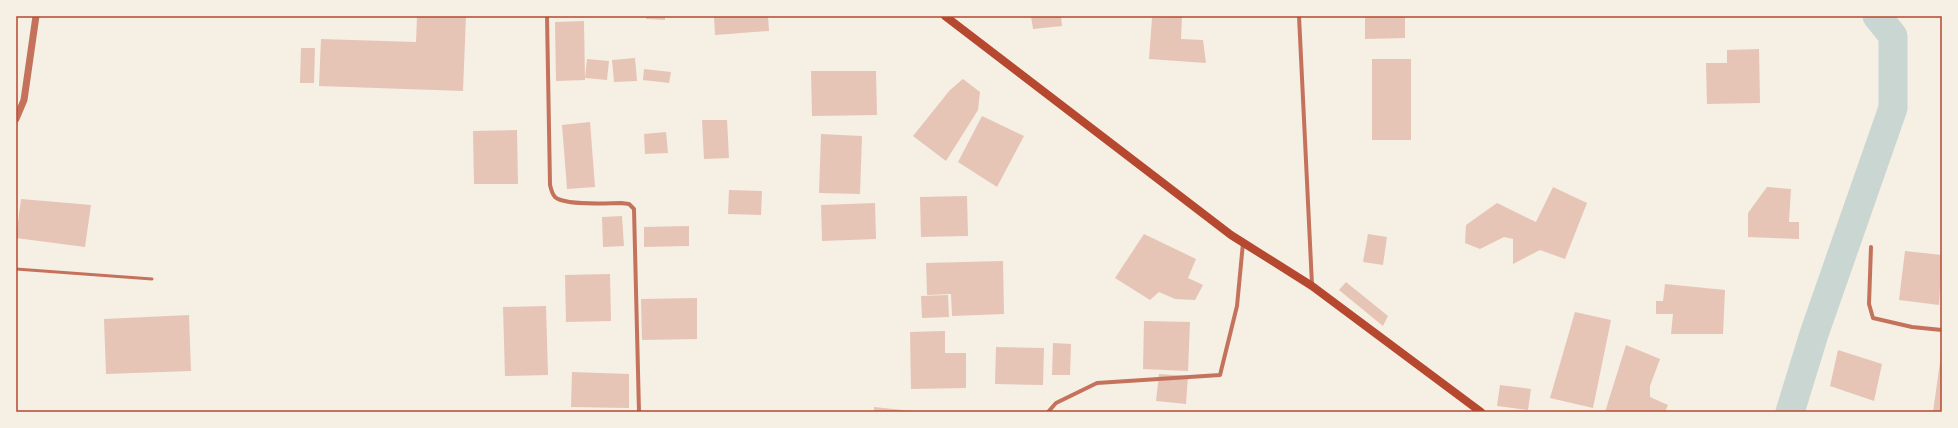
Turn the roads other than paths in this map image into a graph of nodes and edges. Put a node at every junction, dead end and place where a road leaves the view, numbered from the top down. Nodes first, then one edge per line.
1 (36, 16) edge
2 (547, 16) edge
3 (944, 16) edge
4 (1299, 16) edge
5 (16, 118) edge
6 (1243, 242) junction
7 (1871, 248) dead end
8 (16, 269) edge
9 (152, 279) dead end
10 (1312, 286) junction
11 (1942, 330) edge
12 (639, 412) edge
13 (1048, 412) edge
14 (1481, 412) edge

1 - 5 street
2 - 12 street
3 - 6 main road
4 - 10 street
6 - 10 main road
6 - 13 street
7 - 11 street
8 - 9 lane
10 - 14 main road

